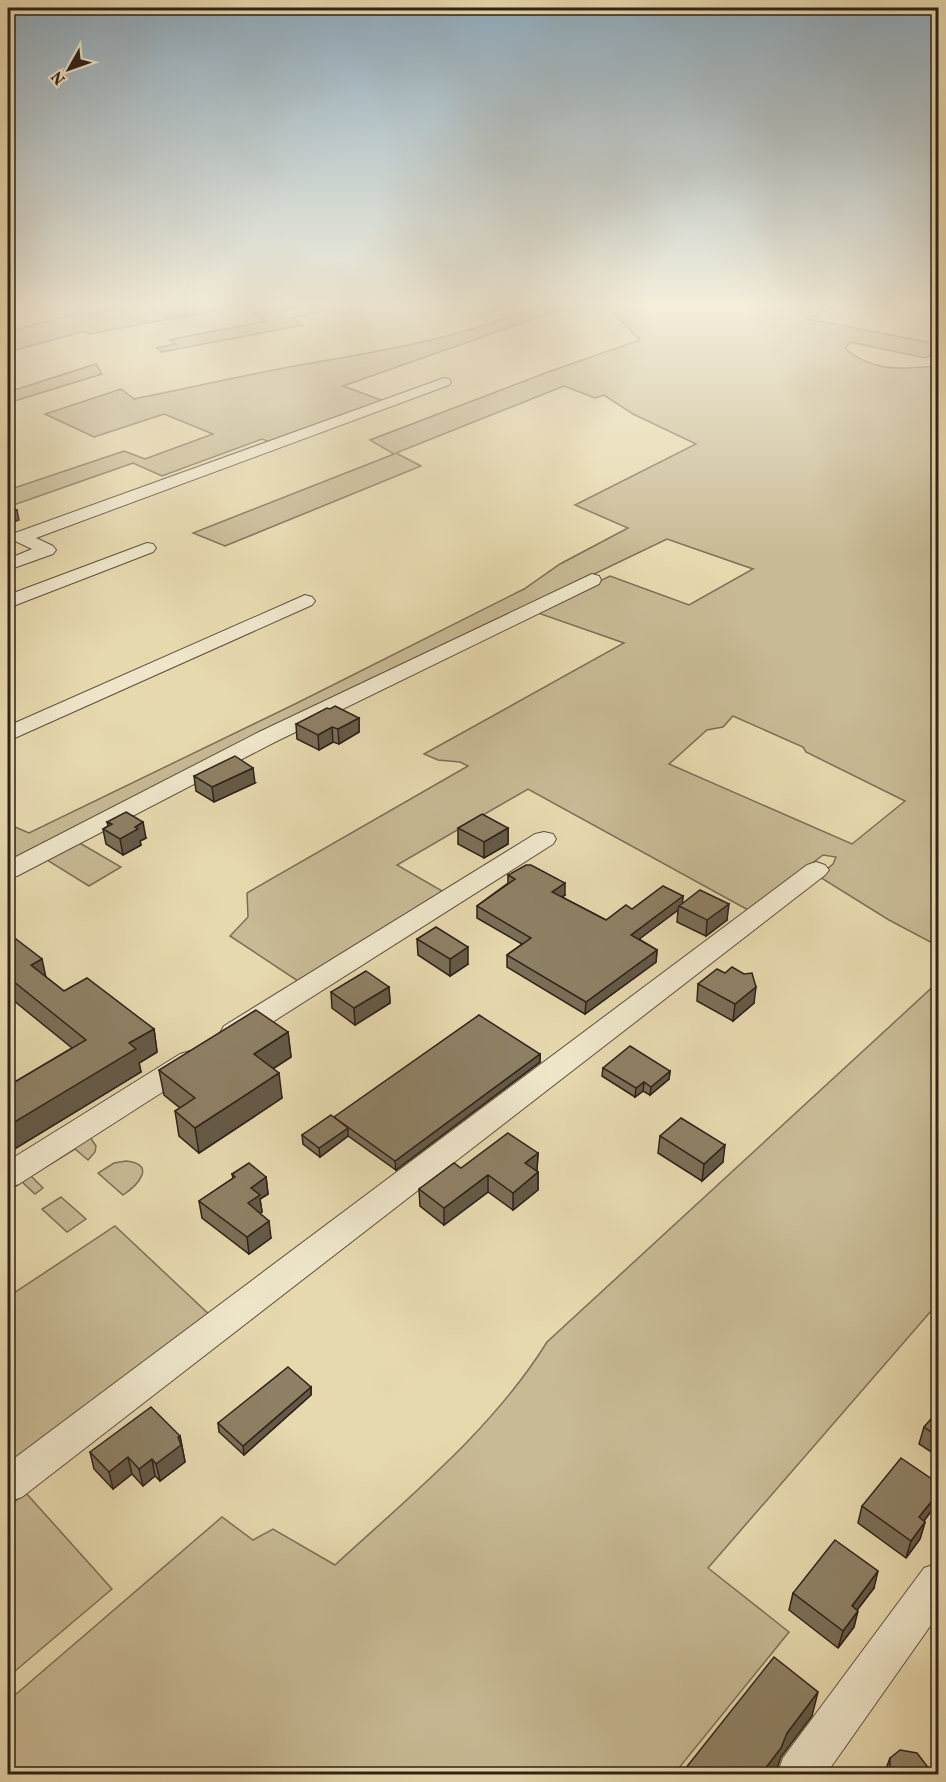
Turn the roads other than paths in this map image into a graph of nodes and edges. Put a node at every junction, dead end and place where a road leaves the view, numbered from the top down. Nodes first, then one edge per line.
1 (427, 388) edge
2 (147, 548) dead end
3 (8, 565) edge
4 (592, 580) dead end
5 (305, 601) dead end
6 (8, 602) edge
7 (8, 734) edge
8 (544, 839) dead end
9 (816, 870) dead end
10 (8, 871) edge
11 (8, 1176) edge
12 (8, 1485) edge
13 (939, 1582) edge
14 (799, 1774) edge

1 - 3 street
2 - 6 street
4 - 10 street
5 - 7 street
8 - 11 street
9 - 12 street
13 - 14 street

